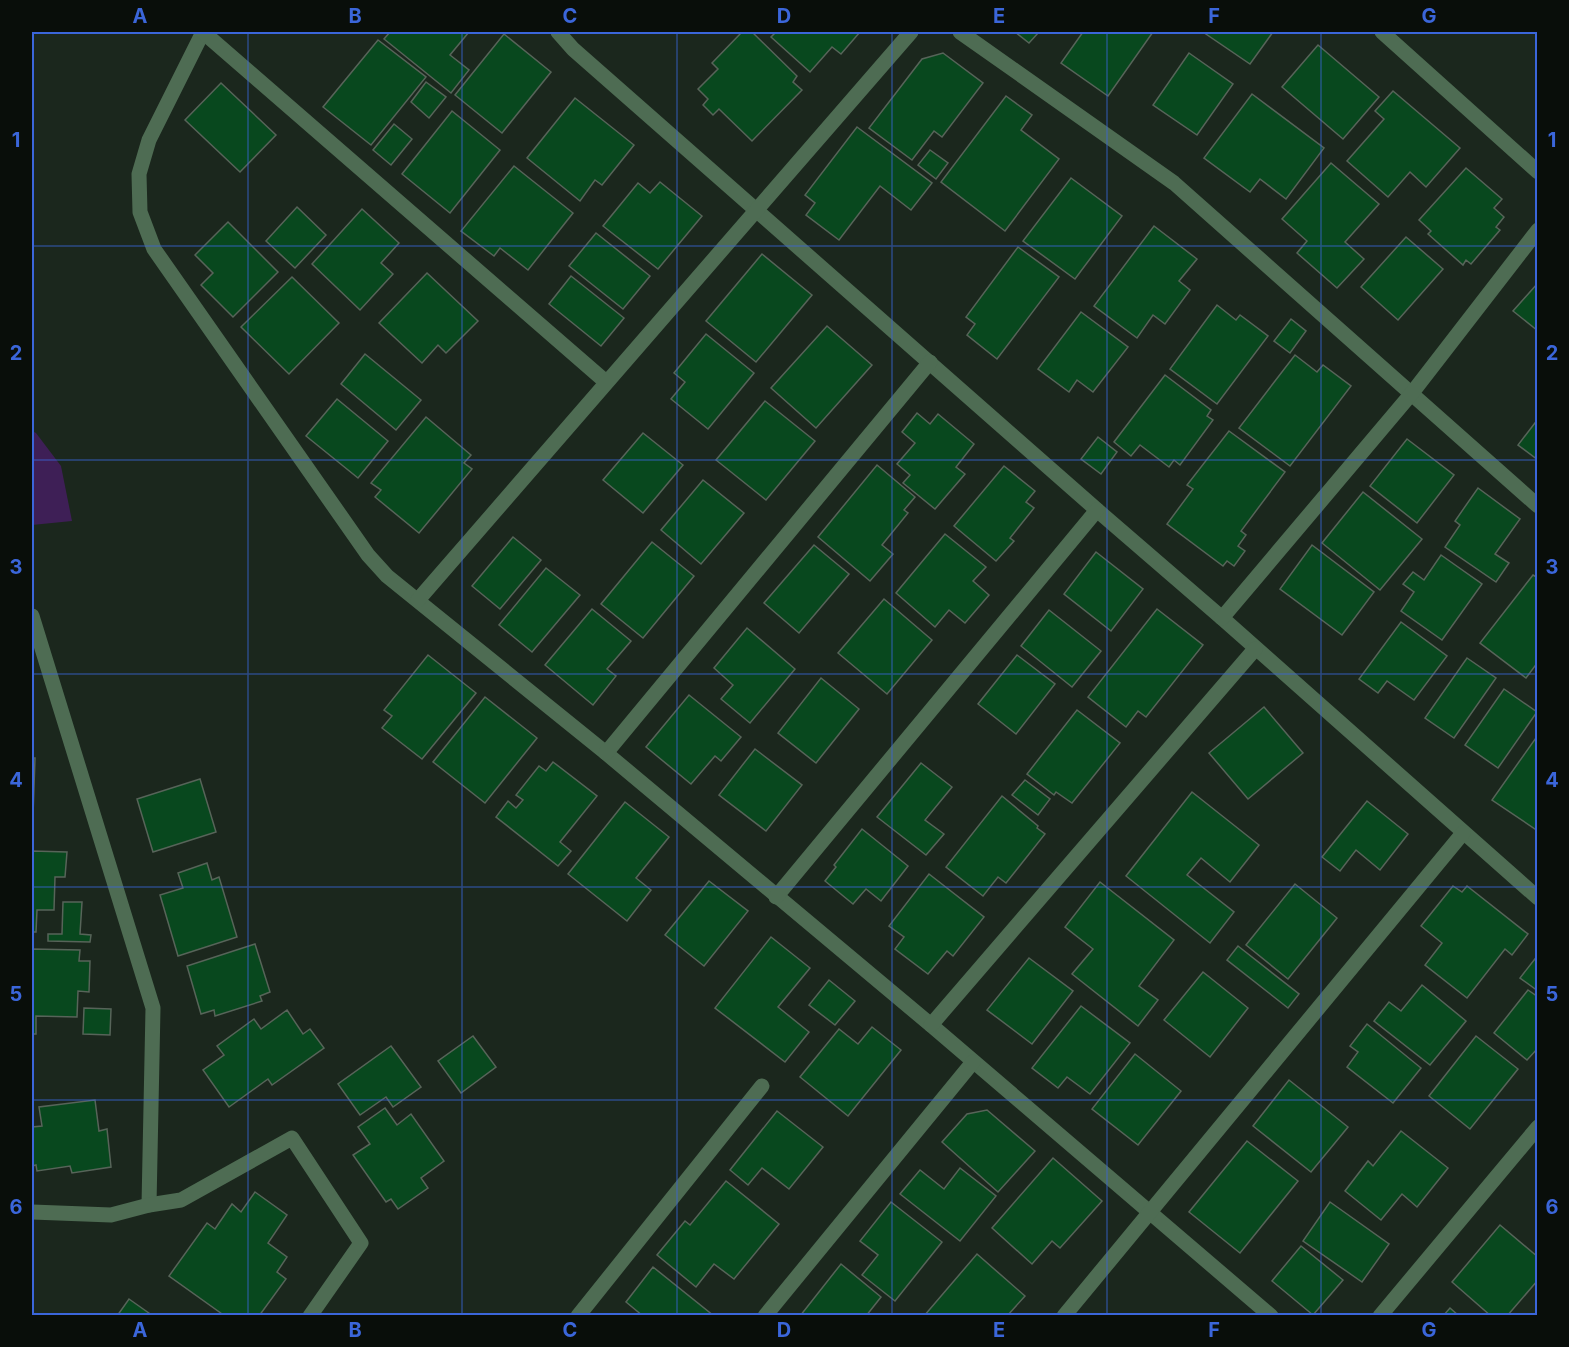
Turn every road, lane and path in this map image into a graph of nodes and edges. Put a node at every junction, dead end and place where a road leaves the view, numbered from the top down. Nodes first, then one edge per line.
1 (203, 32) edge
2 (558, 32) edge
3 (911, 32) edge
4 (960, 32) edge
5 (1382, 32) edge
6 (1538, 172) edge
7 (756, 210) junction
8 (1538, 230) edge
9 (930, 362) junction
10 (606, 382) junction
11 (1412, 393) junction
12 (1538, 506) edge
13 (1097, 510) junction
14 (418, 600) junction
15 (32, 616) edge
16 (1222, 618) junction
17 (1255, 648) junction
18 (606, 753) junction
19 (1463, 833) junction
20 (776, 897) junction
21 (1538, 898) edge
22 (931, 1025) junction
23 (973, 1062) junction
24 (762, 1086) dead end
25 (1538, 1127) edge
26 (149, 1205) junction
27 (32, 1212) edge
28 (1149, 1212) junction
29 (310, 1316) edge
30 (578, 1316) edge
31 (765, 1316) edge
32 (1064, 1316) edge
33 (1271, 1316) edge
34 (1380, 1316) edge

1 - 10 street
1 - 14 street
2 - 7 street
3 - 7 street
4 - 11 street
5 - 6 street
7 - 9 street
7 - 10 street
8 - 11 street
9 - 13 street
9 - 18 street
10 - 14 street
11 - 12 street
11 - 16 street
13 - 16 street
13 - 20 street
14 - 18 street
15 - 26 street
16 - 17 street
17 - 19 street
17 - 22 street
18 - 20 street
19 - 21 street
19 - 28 street
20 - 22 street
22 - 23 street
23 - 28 street
23 - 31 street
24 - 30 street
25 - 34 street
26 - 27 street
26 - 29 street
28 - 32 street
28 - 33 street

